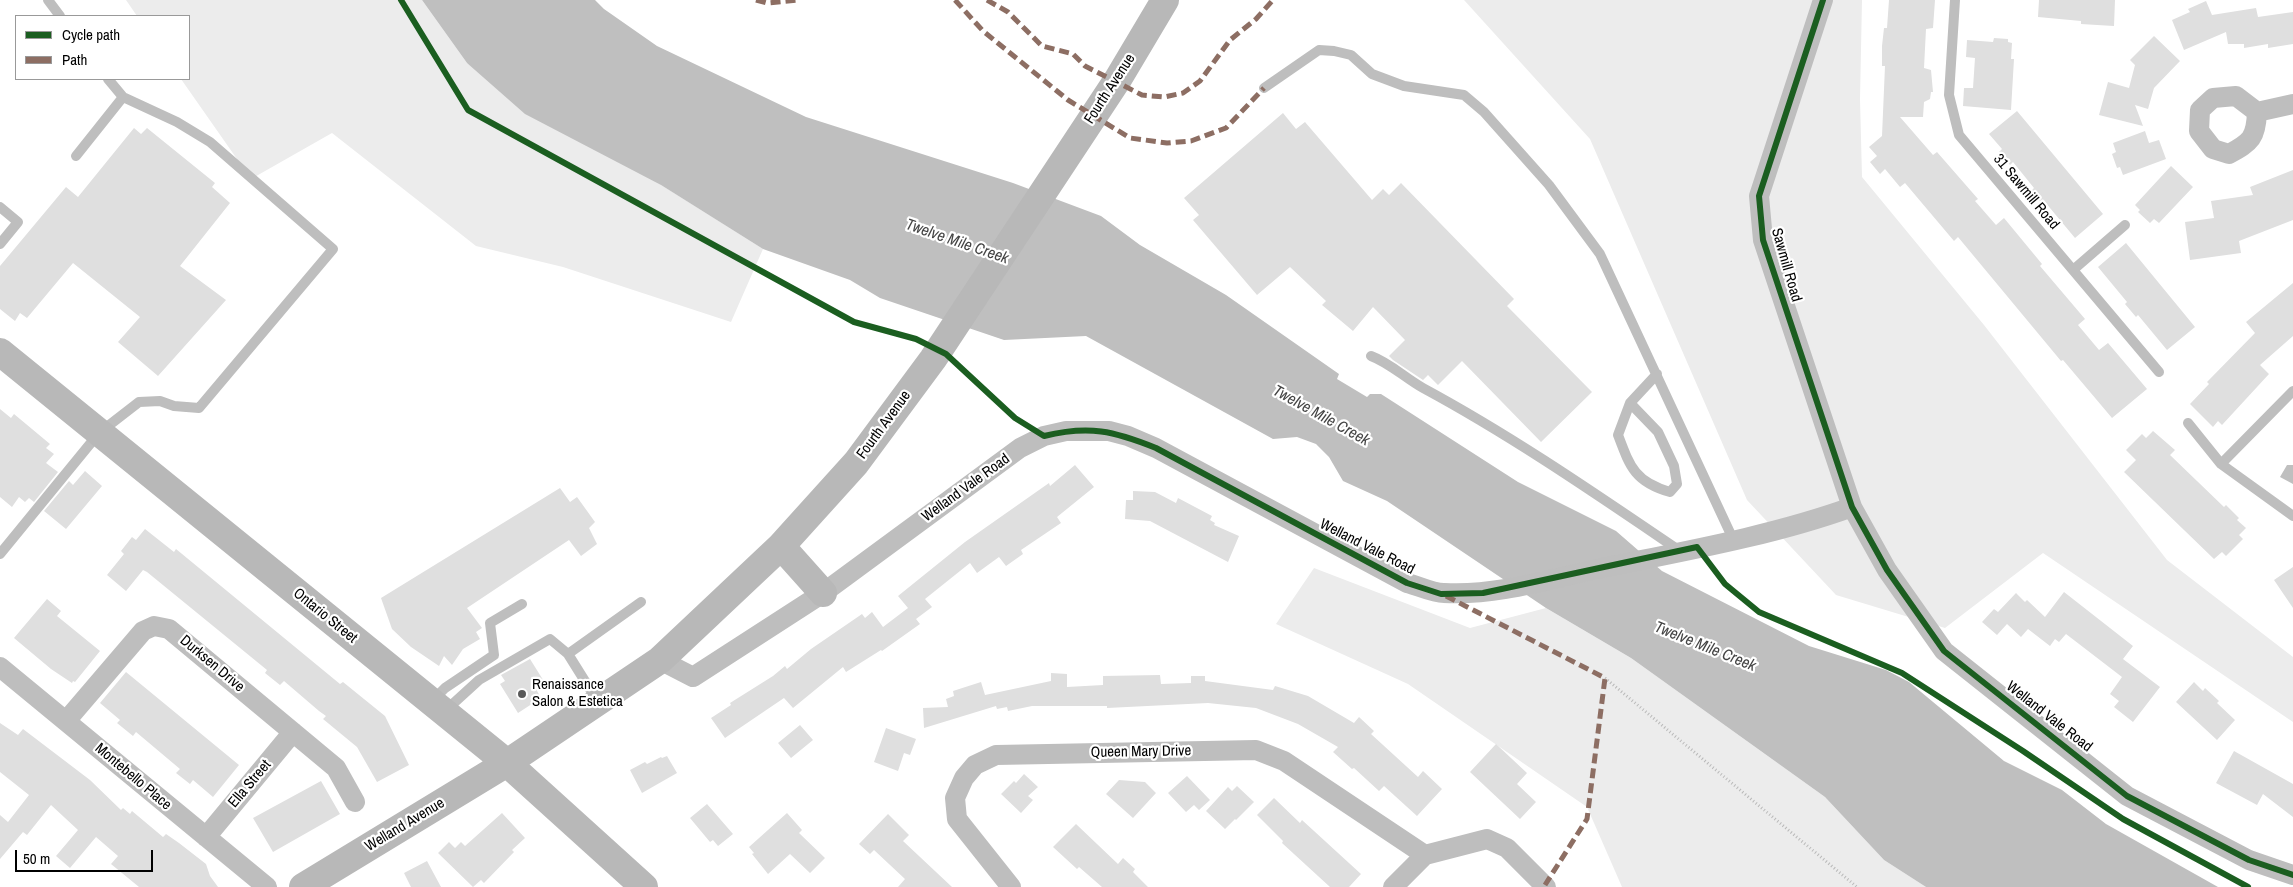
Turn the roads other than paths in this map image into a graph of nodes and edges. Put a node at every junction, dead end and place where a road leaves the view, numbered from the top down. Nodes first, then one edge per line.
1 (48, 0) edge
2 (1165, 0) edge
3 (1824, 0) edge
4 (1955, 0) edge
5 (59, 15) edge
6 (109, 80) edge
7 (1264, 88) dead end
8 (123, 98) junction
9 (2293, 104) edge
10 (2257, 112) dead end
11 (76, 156) dead end
12 (0, 207) edge
13 (2125, 225) dead end
14 (0, 244) edge
15 (2073, 270) junction
16 (0, 352) edge
17 (1371, 356) dead end
18 (2159, 372) dead end
19 (1657, 374) junction
20 (2293, 391) edge
21 (1630, 403) junction
22 (2188, 423) dead end
23 (99, 432) junction
24 (2221, 464) junction
25 (1852, 507) junction
26 (2293, 516) edge
27 (1734, 539) junction
28 (781, 546) junction
29 (1682, 551) junction
30 (0, 554) edge
31 (823, 593) junction
32 (641, 602) dead end
33 (522, 604) dead end
34 (568, 654) junction
35 (660, 660) junction
36 (0, 667) edge
37 (598, 702) junction
38 (438, 707) junction
39 (66, 721) junction
40 (293, 732) junction
41 (508, 763) junction
42 (355, 802) dead end
43 (206, 838) junction
44 (1425, 855) junction
45 (2293, 875) edge
46 (267, 887) edge
47 (303, 887) edge
48 (644, 887) edge
49 (1011, 887) edge
50 (1393, 887) edge
51 (1546, 887) edge

1 - 5 lane
2 - 28 main road, Fourth Avenue
3 - 25 street, Sawmill Road
4 - 15 lane, 31 Sawmill Road
6 - 8 lane
7 - 19 lane
8 - 11 lane
8 - 23 lane
9 - 10 street
12 - 14 lane
13 - 15 lane
15 - 18 lane, 31 Sawmill Road
16 - 23 main road, Ontario Street
17 - 29 lane
19 - 21 lane
19 - 27 lane
20 - 24 lane
21 - 21 lane
22 - 24 lane
23 - 30 lane
23 - 38 main road, Ontario Street
24 - 26 lane
25 - 27 street, Welland Vale Road
25 - 45 street, Welland Vale Road
27 - 29 street, Welland Vale Road
28 - 31 main road
28 - 35 main road, Fourth Avenue
29 - 31 street, Welland Vale Road
31 - 35 street, Welland Vale Road
32 - 34 lane
33 - 38 lane
34 - 37 lane
34 - 38 lane
35 - 37 main road, Fourth Avenue
36 - 39 street, Montebello Place
37 - 41 main road, Fourth Avenue
38 - 41 main road, Ontario Street
39 - 40 street, Durksen Drive
39 - 43 street, Montebello Place
40 - 42 street, Durksen Drive
40 - 43 street, Ella Street
41 - 47 main road, Welland Avenue
41 - 48 main road, Ontario Street
43 - 46 street, Montebello Place
44 - 49 street, Queen Mary Drive
44 - 50 street
44 - 51 street

